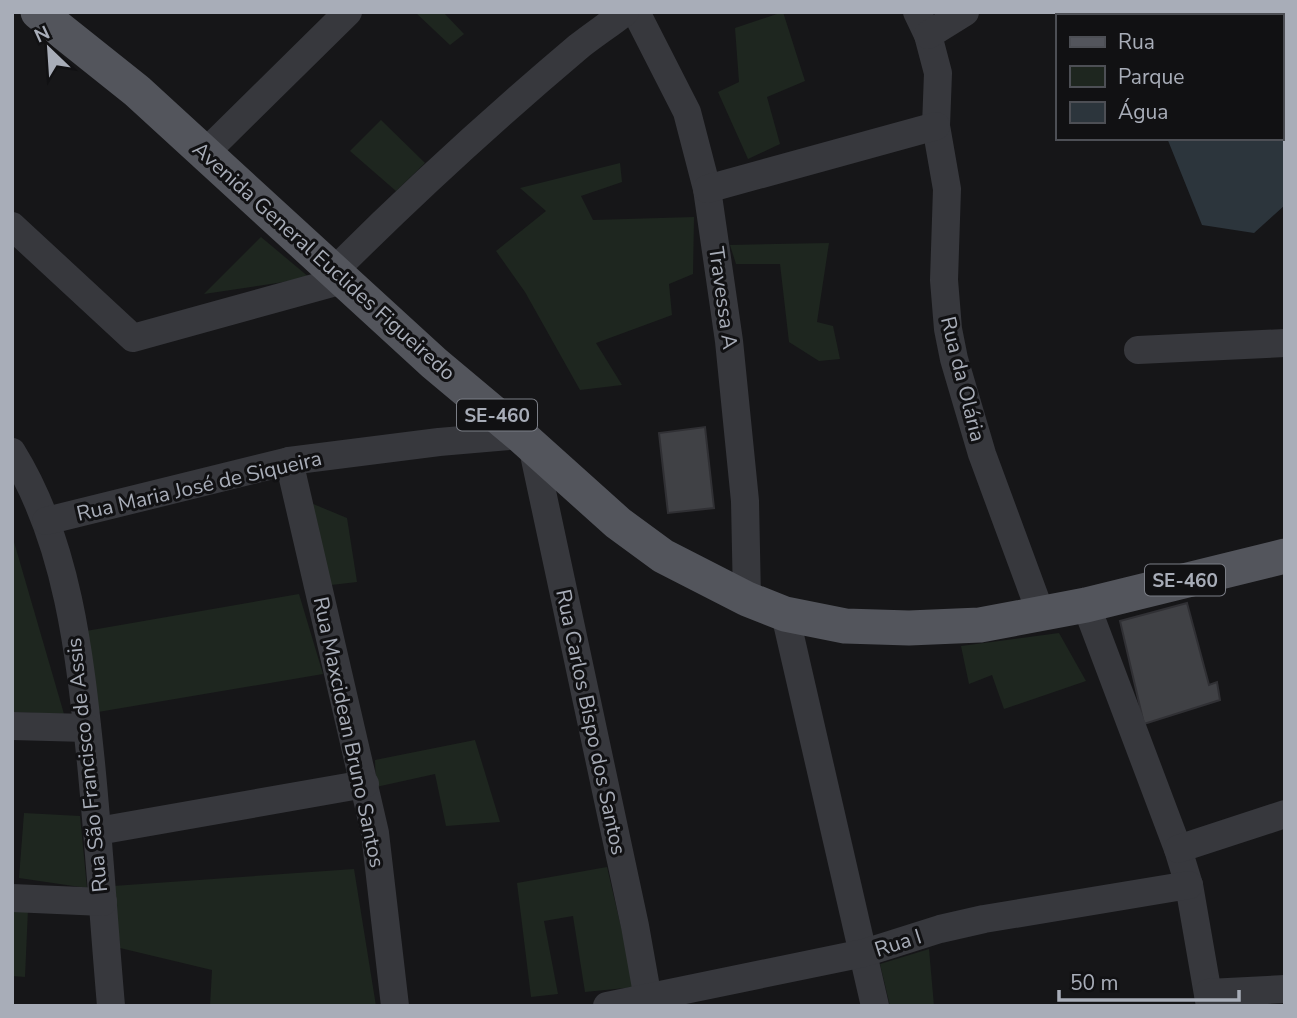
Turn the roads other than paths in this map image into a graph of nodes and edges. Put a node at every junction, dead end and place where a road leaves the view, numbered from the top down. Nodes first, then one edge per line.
1 (348, 12) edge
2 (625, 12) edge
3 (636, 12) edge
4 (965, 12) edge
5 (41, 13) edge
6 (923, 24) edge
7 (936, 126) junction
8 (205, 153) junction
9 (707, 189) junction
10 (12, 226) edge
11 (339, 275) junction
12 (1285, 343) edge
13 (1138, 350) dead end
14 (526, 440) junction
15 (12, 452) edge
16 (289, 461) junction
17 (46, 521) junction
18 (1285, 556) edge
19 (747, 599) junction
20 (1086, 605) junction
21 (785, 614) junction
22 (1041, 614) junction
23 (12, 726) edge
24 (87, 728) junction
25 (365, 784) junction
26 (1285, 814) edge
27 (98, 831) junction
28 (1178, 849) junction
29 (1189, 885) junction
30 (12, 898) edge
31 (103, 902) junction
32 (864, 953) junction
33 (1285, 989) edge
34 (648, 999) junction
35 (1209, 1000) edge
36 (111, 1006) edge
37 (395, 1006) edge
38 (607, 1006) edge
39 (875, 1006) edge

1 - 8 street
2 - 11 street
3 - 9 street, Travessa A
4 - 6 street
5 - 8 main road, Avenida General Euclides Figueiredo / SE-460
6 - 7 street, Rua da Olária
7 - 9 street
7 - 22 street, Rua da Olária
8 - 11 main road, Avenida General Euclides Figueiredo / SE-460
9 - 19 street, Travessa A
10 - 11 street
11 - 14 main road, Avenida General Euclides Figueiredo / SE-460
12 - 13 street
14 - 16 street, Rua Maria José de Siqueira
14 - 19 main road, Avenida General Euclides Figueiredo / SE-460
14 - 34 street, Rua Carlos Bispo dos Santos
15 - 17 street, Rua São Francisco de Assis
16 - 17 street, Rua Maria José de Siqueira
16 - 25 street, Rua Maxcidean Bruno Santos
17 - 24 street, Rua São Francisco de Assis
18 - 20 main road, Avenida General Euclides Figueiredo / SE-460
19 - 21 main road, Avenida General Euclides Figueiredo / SE-460
20 - 22 main road, Avenida General Euclides Figueiredo / SE-460
20 - 28 street
21 - 22 main road, Avenida General Euclides Figueiredo / SE-460
21 - 32 street
23 - 24 street
24 - 27 street, Rua São Francisco de Assis
25 - 27 street
25 - 37 street, Rua Maxcidean Bruno Santos
26 - 28 street
27 - 31 street, Rua São Francisco de Assis
28 - 29 street
29 - 32 street, Rua I
29 - 35 street
30 - 31 street
31 - 36 street, Rua São Francisco de Assis
32 - 34 street, Rua I
32 - 39 street
33 - 35 street
34 - 38 street, Rua I

